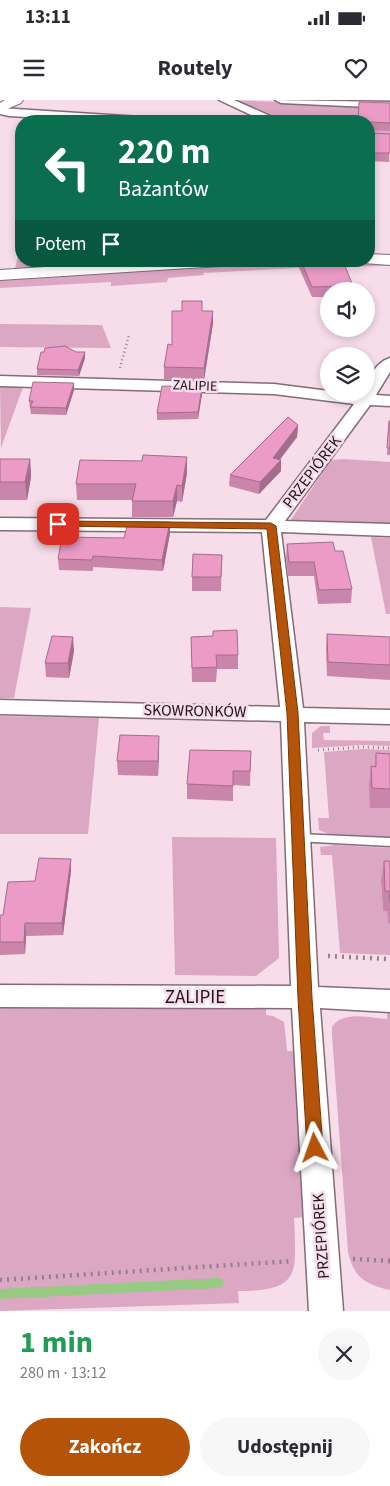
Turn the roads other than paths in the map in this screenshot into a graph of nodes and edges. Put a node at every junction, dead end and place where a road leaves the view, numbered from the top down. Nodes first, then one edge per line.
1 (16, 100) edge
2 (226, 100) edge
3 (281, 100) edge
4 (390, 105) edge
5 (0, 109) edge
6 (78, 115) edge
7 (260, 115) edge
8 (375, 259) edge
9 (390, 260) edge
10 (126, 267) edge
11 (0, 275) edge
12 (390, 363) edge
13 (0, 381) edge
14 (375, 383) edge
15 (320, 395) edge
16 (375, 400) edge
17 (390, 401) edge
18 (364, 402) edge
19 (0, 524) edge
20 (271, 526) junction
21 (390, 530) edge
22 (0, 707) edge
23 (292, 713) junction
24 (390, 717) edge
25 (299, 838) junction
26 (390, 842) edge
27 (0, 996) edge
28 (305, 998) junction
29 (390, 1001) edge
30 (326, 1311) edge

1 - 5 street
2 - 7 street
3 - 4 street
5 - 6 street
8 - 9 street
10 - 11 street
12 - 14 street, PRZEPIÓREK
13 - 15 street, ZALIPIE
16 - 17 street, ZALIPIE
18 - 20 street, PRZEPIÓREK
19 - 20 street
20 - 21 street
20 - 23 street, PRZEPIÓREK
22 - 23 street, SKOWRONKÓW
23 - 24 street, SKOWRONKÓW
23 - 25 street, PRZEPIÓREK
25 - 26 lane
25 - 28 street, PRZEPIÓREK
27 - 28 street, ZALIPIE
28 - 29 street, ZALIPIE
28 - 30 street, PRZEPIÓREK

